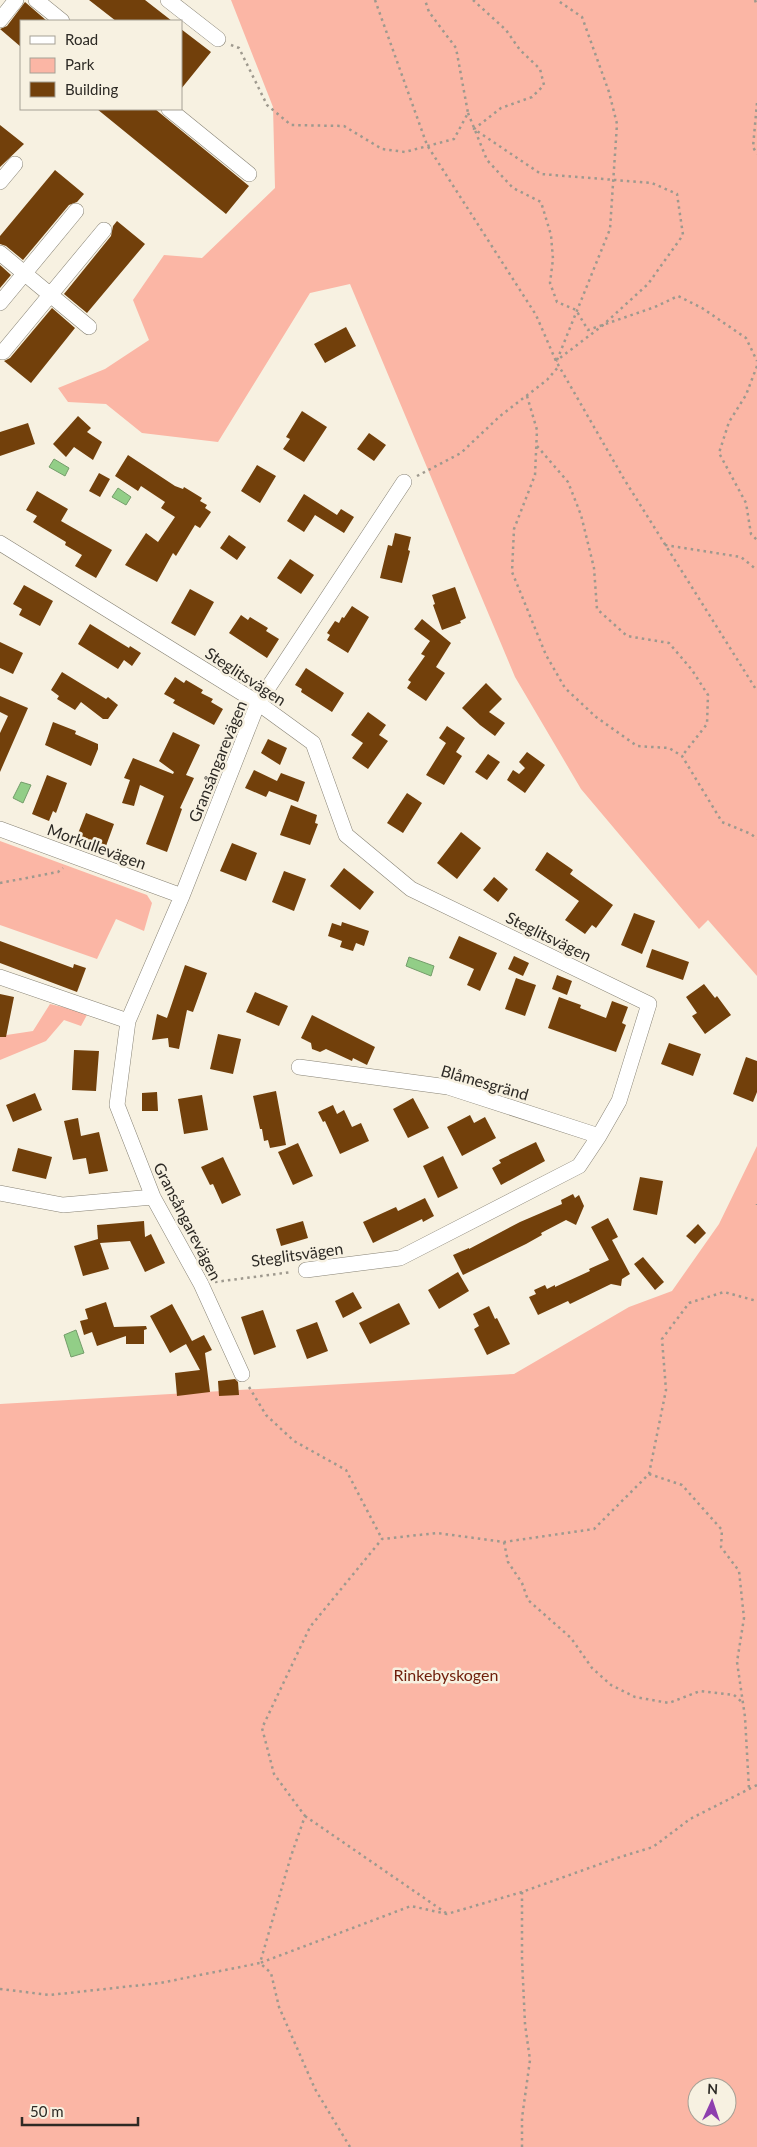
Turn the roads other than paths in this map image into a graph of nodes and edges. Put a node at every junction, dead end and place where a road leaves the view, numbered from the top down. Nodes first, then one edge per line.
1 (16, 0) edge
2 (36, 0) edge
3 (168, 0) edge
4 (0, 20) edge
5 (61, 20) edge
6 (218, 39) road end
7 (170, 110) edge
8 (15, 164) dead end
9 (249, 174) dead end
10 (0, 182) edge
11 (76, 211) dead end
12 (104, 230) dead end
13 (0, 253) edge
14 (24, 273) junction
15 (51, 295) junction
16 (0, 303) edge
17 (89, 327) dead end
18 (3, 352) dead end
19 (404, 482) road end
20 (0, 543) edge
21 (258, 703) junction
22 (0, 829) edge
23 (182, 896) junction
24 (0, 977) edge
25 (128, 1021) junction
26 (299, 1067) dead end
27 (599, 1136) junction
28 (0, 1193) edge
29 (153, 1197) junction
30 (306, 1270) road end
31 (242, 1374) road end

1 - 4 street
2 - 5 street
3 - 6 street
7 - 9 street
8 - 10 street
11 - 14 street
12 - 15 street
13 - 14 street
14 - 15 street
14 - 16 street
15 - 17 street
15 - 18 street
19 - 21 street, Gransångarevägen
20 - 21 street, Steglitsvägen
21 - 23 street, Gransångarevägen
21 - 27 street, Steglitsvägen
22 - 23 street, Morkullevägen
23 - 25 street, Gransångarevägen
24 - 25 street
25 - 29 street, Gransångarevägen
26 - 27 street, Blåmesgränd
27 - 30 street, Steglitsvägen
28 - 29 street
29 - 31 street, Gransångarevägen

